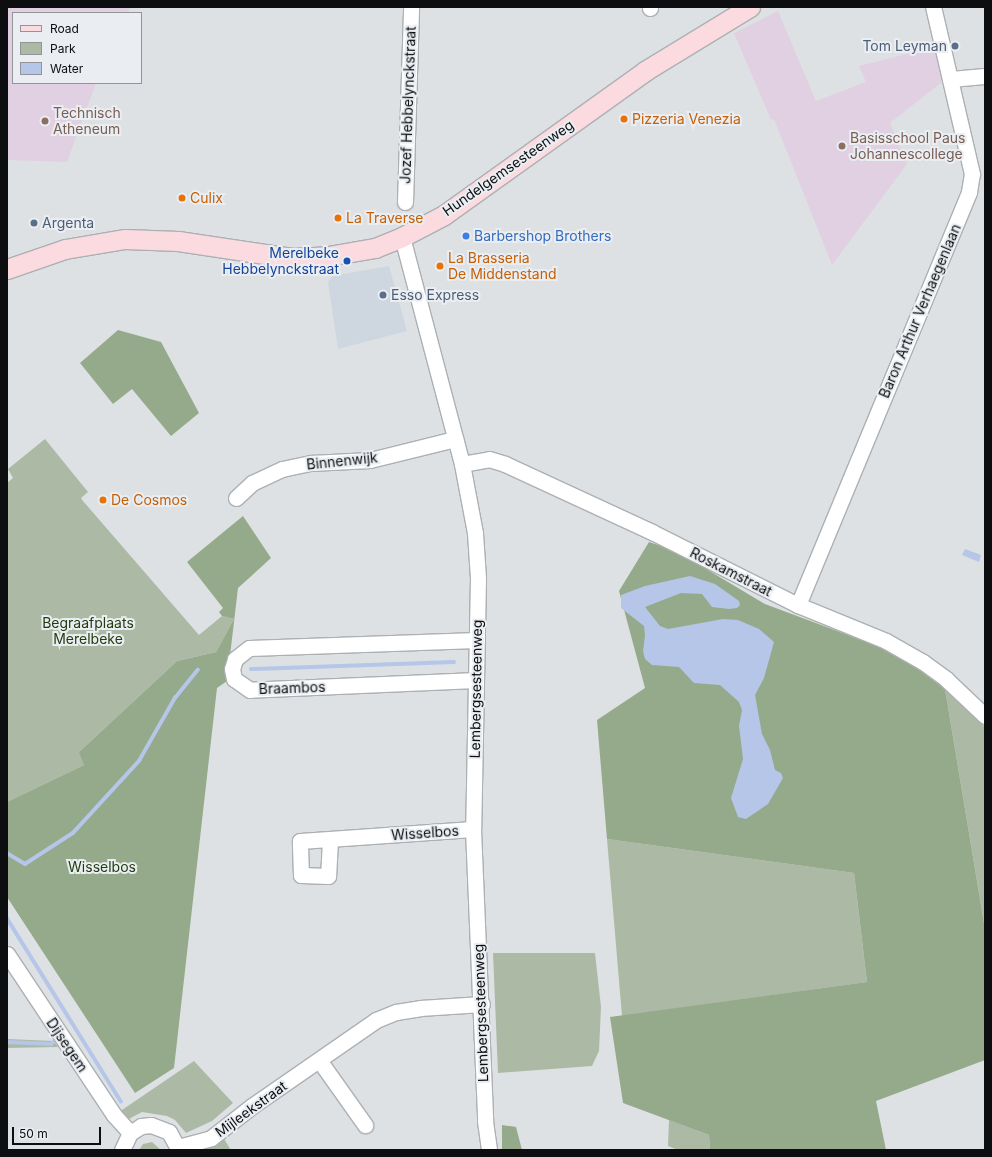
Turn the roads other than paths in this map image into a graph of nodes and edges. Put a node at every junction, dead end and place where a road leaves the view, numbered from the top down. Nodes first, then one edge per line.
1 (411, 7) edge
2 (750, 7) edge
3 (933, 7) edge
4 (985, 76) edge
5 (950, 79) junction
6 (405, 202) dead end
7 (402, 237) junction
8 (7, 269) edge
9 (455, 439) junction
10 (462, 464) junction
11 (236, 498) dead end
12 (798, 605) junction
13 (478, 640) junction
14 (476, 680) junction
15 (985, 716) edge
16 (473, 829) junction
17 (330, 840) dead end
18 (7, 954) edge
19 (482, 1004) junction
20 (319, 1060) junction
21 (365, 1125) dead end
22 (130, 1133) junction
23 (178, 1148) edge
24 (122, 1150) edge
25 (490, 1150) edge

1 - 6 street, Jozef Hebbelynckstraat
2 - 7 main road, Hundelgemsesteenweg
3 - 5 street, Baron Arthur Verhaegenlaan
4 - 5 street
5 - 12 street, Baron Arthur Verhaegenlaan
7 - 8 main road, Hundelgemsesteenweg
7 - 9 street, Lembergsesteenweg
9 - 10 street, Lembergsesteenweg
9 - 11 street, Binnenwijk
10 - 12 street, Roskamstraat
10 - 13 street, Lembergsesteenweg
12 - 15 street, Roskamstraat
13 - 14 street, Lembergsesteenweg
13 - 14 street, Braambos
14 - 16 street, Lembergsesteenweg
16 - 17 street, Wisselbos
16 - 19 street, Lembergsesteenweg
18 - 22 street, Dijsegem
19 - 20 street, Mijleekstraat
19 - 25 street, Lembergsesteenweg
20 - 21 street
20 - 23 street, Mijleekstraat
22 - 23 street
22 - 24 street

